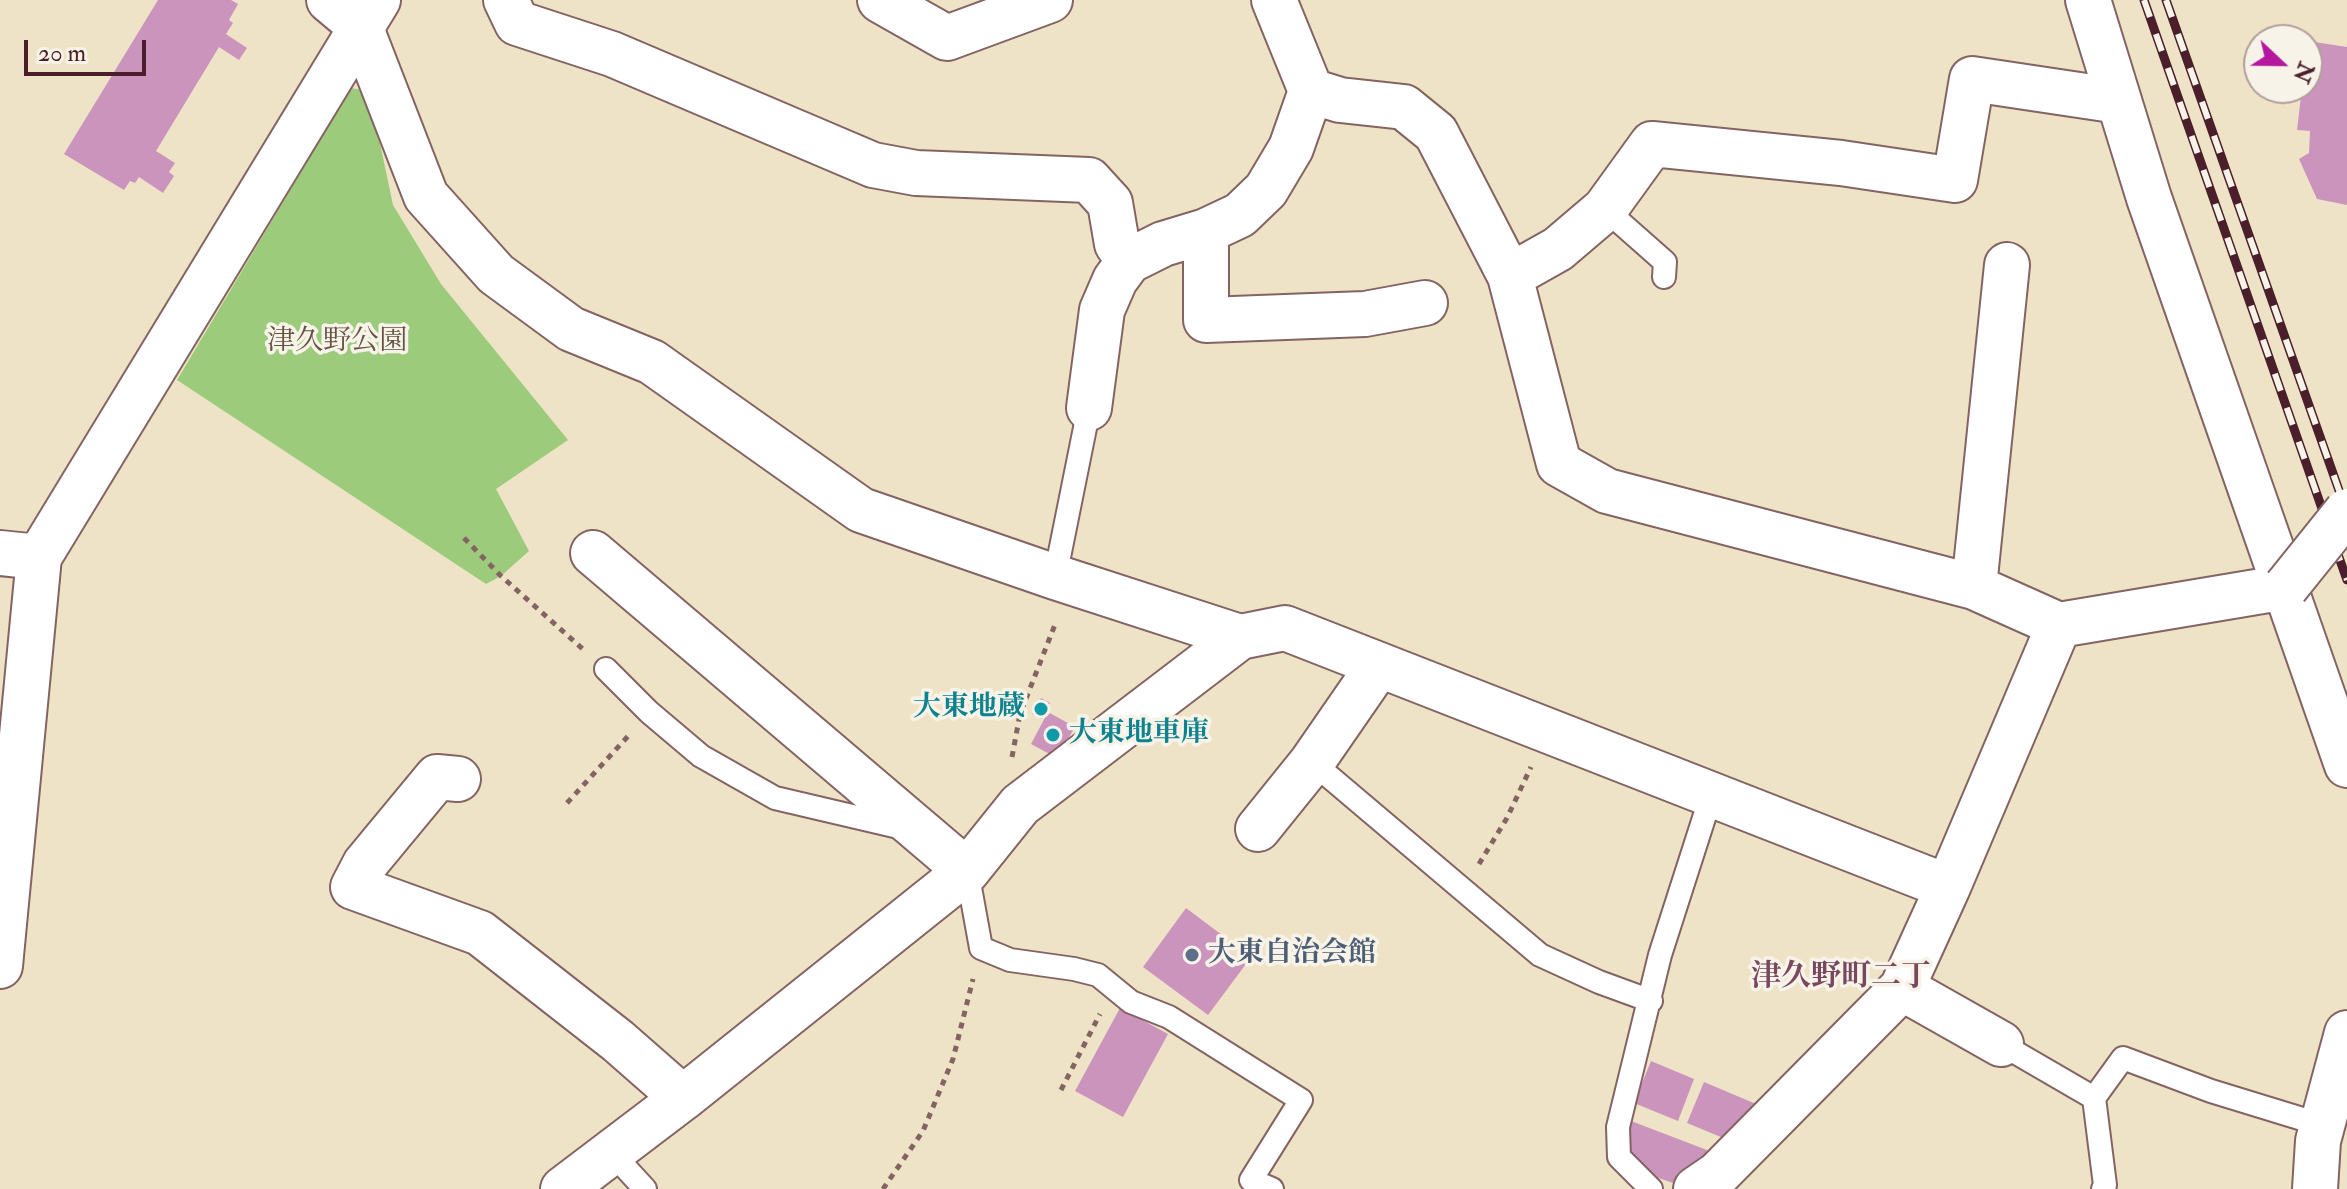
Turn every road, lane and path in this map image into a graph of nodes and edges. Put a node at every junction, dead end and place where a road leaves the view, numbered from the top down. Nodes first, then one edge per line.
1 (506, 0) edge
2 (880, 0) edge
3 (1050, 0) edge
4 (1274, 0) edge
5 (2088, 0) edge
6 (355, 9) edge
7 (1311, 91) junction
8 (2119, 101) junction
9 (1605, 209) junction
10 (1206, 231) junction
11 (1129, 261) junction
12 (2007, 265) dead end
13 (1510, 276) junction
14 (1664, 277) dead end
15 (1425, 303) dead end
16 (1089, 408) joint
17 (2347, 511) edge
18 (464, 538) dead end
19 (593, 553) dead end
20 (20, 555) edge
21 (1062, 580) junction
22 (1974, 587) junction
23 (2286, 587) junction
24 (2059, 625) junction
25 (1240, 637) junction
26 (1379, 665) junction
27 (606, 669) joint
28 (649, 712) junction
29 (1548, 730) junction
30 (1312, 762) junction
31 (2347, 765) edge
32 (458, 779) dead end
33 (1712, 793) junction
34 (567, 803) dead end
35 (1020, 805) junction
36 (1258, 829) dead end
37 (920, 831) junction
38 (967, 871) junction
39 (1948, 887) junction
40 (1464, 890) junction
41 (981, 948) junction
42 (0, 966) edge
43 (1113, 988) junction
44 (1902, 988) junction
45 (1651, 1001) junction
46 (2347, 1033) edge
47 (2001, 1044) joint
48 (1061, 1090) dead end
49 (683, 1098) junction
50 (2094, 1098) junction
51 (2322, 1125) junction
52 (611, 1152) junction
53 (1717, 1184) edge
54 (563, 1189) edge
55 (645, 1189) edge
56 (883, 1189) edge
57 (1272, 1189) edge
58 (1651, 1189) edge
59 (2103, 1189) edge
60 (2315, 1189) edge

1 - 11 street
2 - 3 street
4 - 7 street
5 - 8 street
6 - 20 street
6 - 21 street
7 - 10 street
7 - 13 street
8 - 9 street
8 - 23 street
9 - 13 street
9 - 14 lane
10 - 11 street
10 - 15 street
11 - 16 street
12 - 22 street
13 - 22 street
16 - 21 lane
17 - 23 street, bridge
18 - 27 path
19 - 37 street
20 - 42 street
21 - 25 street
21 - 35 path
22 - 24 street
23 - 24 street
23 - 31 street
24 - 39 street
25 - 26 street
25 - 35 street
26 - 29 street
26 - 30 street
27 - 28 lane
28 - 34 path
28 - 37 lane
29 - 33 street
29 - 40 path
30 - 36 street
30 - 40 lane
32 - 49 street
33 - 39 street
33 - 45 lane
35 - 38 street
37 - 38 street
38 - 41 lane
38 - 49 street
39 - 44 street
40 - 45 lane
41 - 43 lane
41 - 56 path
43 - 48 path
43 - 57 lane
44 - 47 street
44 - 53 street
45 - 58 lane
46 - 51 street
47 - 50 lane
49 - 52 street
50 - 51 lane
50 - 59 lane
51 - 60 street
52 - 54 street
52 - 55 lane

